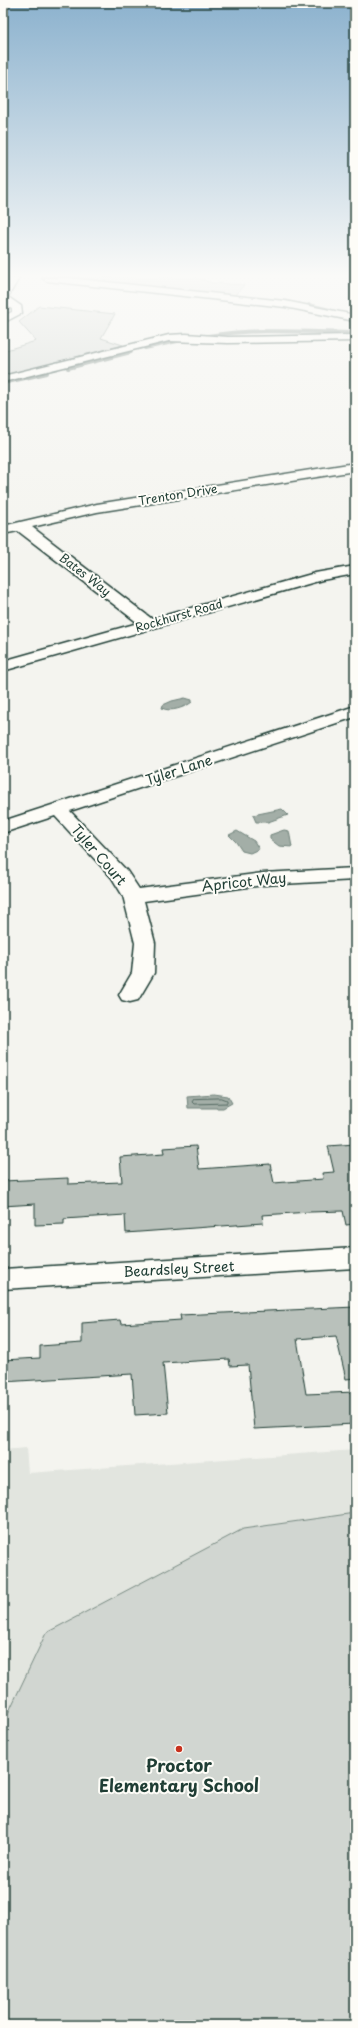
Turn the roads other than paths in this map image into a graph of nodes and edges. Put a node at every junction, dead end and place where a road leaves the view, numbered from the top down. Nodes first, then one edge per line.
1 (29, 373) edge
2 (3, 379) edge
3 (355, 467) edge
4 (21, 526) junction
5 (3, 530) edge
6 (354, 570) edge
7 (148, 624) junction
8 (3, 666) edge
9 (355, 711) edge
10 (58, 809) junction
11 (3, 827) edge
12 (355, 874) edge
13 (133, 896) junction
14 (130, 995) dead end
15 (355, 1258) edge
16 (3, 1279) edge

1 - 2 street
3 - 4 street, Trenton Drive
4 - 5 street, Trenton Drive
4 - 7 street, Bates Way
6 - 7 street, Rockhurst Road
7 - 8 street, Rockhurst Road
9 - 10 street, Tyler Lane
10 - 11 street, Tyler Lane
10 - 13 street, Tyler Court
12 - 13 street, Apricot Way
13 - 14 street, Tyler Court
15 - 16 street, Beardsley Street

